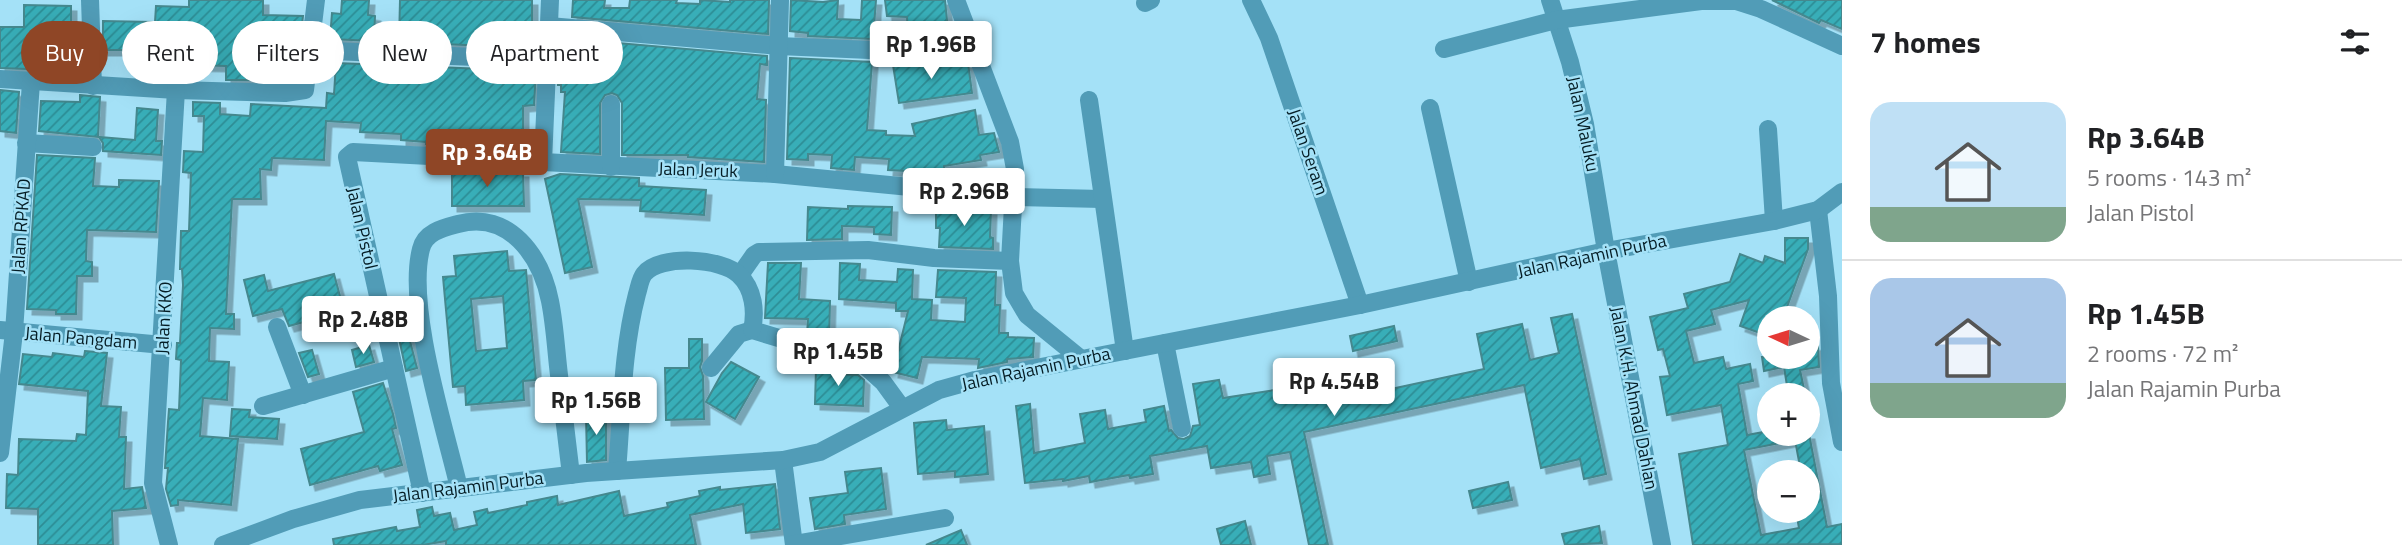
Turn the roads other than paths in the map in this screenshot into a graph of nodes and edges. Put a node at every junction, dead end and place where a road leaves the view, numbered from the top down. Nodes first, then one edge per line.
1 (90, 0) edge
2 (316, 0) edge
3 (550, 0) edge
4 (780, 0) edge
5 (956, 0) edge
6 (1251, 0) edge
7 (1550, 0) edge
8 (1556, 20) junction
9 (313, 21) edge
10 (549, 21) edge
11 (623, 32) edge
12 (779, 46) junction
13 (1842, 46) edge
14 (1444, 49) dead end
15 (344, 51) edge
16 (975, 51) junction
17 (466, 57) edge
18 (0, 79) edge
19 (21, 81) edge
20 (31, 84) edge
21 (62, 84) edge
22 (305, 84) edge
23 (547, 84) edge
24 (93, 86) junction
25 (176, 90) junction
26 (1089, 100) dead end
27 (611, 104) dead end
28 (1430, 108) dead end
29 (1768, 129) dead end
30 (26, 144) junction
31 (93, 147) dead end
32 (543, 162) junction
33 (611, 167) junction
34 (775, 174) junction
35 (1842, 192) edge
36 (1014, 197) junction
37 (1102, 199) junction
38 (1818, 210) junction
39 (1774, 221) junction
40 (1606, 251) junction
41 (1010, 261) junction
42 (740, 275) junction
43 (1469, 282) junction
44 (1835, 299) edge
45 (1360, 305) junction
46 (277, 327) dead end
47 (752, 330) junction
48 (7, 331) edge
49 (1165, 343) junction
50 (163, 345) junction
51 (1125, 351) junction
52 (1080, 359) junction
53 (394, 368) junction
54 (711, 368) dead end
55 (303, 395) junction
56 (263, 406) dead end
57 (902, 408) junction
58 (1182, 428) dead end
59 (1842, 442) edge
60 (0, 453) edge
61 (783, 460) junction
62 (617, 471) junction
63 (571, 475) junction
64 (459, 488) junction
65 (422, 493) junction
66 (945, 518) dead end
67 (262, 539) edge
68 (794, 544) edge
69 (169, 545) edge
70 (223, 545) edge
71 (1662, 545) edge

1 - 24 street
2 - 9 street
3 - 10 street
4 - 12 street
5 - 16 street
6 - 45 street, Jalan Seram
7 - 8 street, Jalan Maluku
8 - 13 street
8 - 14 street
8 - 40 street, Jalan Maluku
11 - 12 street
12 - 16 street
12 - 34 street
15 - 17 street
16 - 36 street
18 - 19 street
20 - 30 street, Jalan RPKAD
21 - 24 street
22 - 25 street
23 - 32 street
24 - 25 street
25 - 50 street, Jalan KKO
26 - 37 street
27 - 33 street
28 - 43 street
29 - 39 street
30 - 31 street
30 - 48 street, Jalan RPKAD
32 - 33 street, Jalan Jeruk
32 - 53 street, Jalan Pistol
33 - 34 street, Jalan Jeruk
34 - 36 street, Jalan Jeruk
35 - 38 street
36 - 37 street, Jalan Jeruk
36 - 41 street
37 - 51 street
38 - 39 street, Jalan Rajamin Purba
38 - 44 street
39 - 40 street, Jalan Rajamin Purba
40 - 43 street, Jalan Rajamin Purba
40 - 71 street, Jalan K.H. Ahmad Dahlan
41 - 42 street
41 - 52 street
42 - 47 street
42 - 62 street
43 - 45 street, Jalan Rajamin Purba
44 - 59 street
45 - 49 street, Jalan Rajamin Purba
46 - 55 street
47 - 54 street
47 - 57 street
48 - 50 street, Jalan Pangdam
48 - 60 street, Jalan RPKAD
49 - 51 street, Jalan Rajamin Purba
49 - 58 street
50 - 69 street, Jalan KKO
51 - 52 street, Jalan Rajamin Purba
52 - 57 street, Jalan Rajamin Purba
53 - 55 street
53 - 65 street, Jalan Pistol
55 - 56 street
57 - 61 street, Jalan Rajamin Purba
61 - 62 street, Jalan Rajamin Purba
61 - 68 street
62 - 63 street, Jalan Rajamin Purba
63 - 64 street, Jalan Rajamin Purba
63 - 64 street
64 - 65 street, Jalan Rajamin Purba
65 - 67 street, Jalan Rajamin Purba
66 - 68 street
67 - 70 street, Jalan Rajamin Purba

